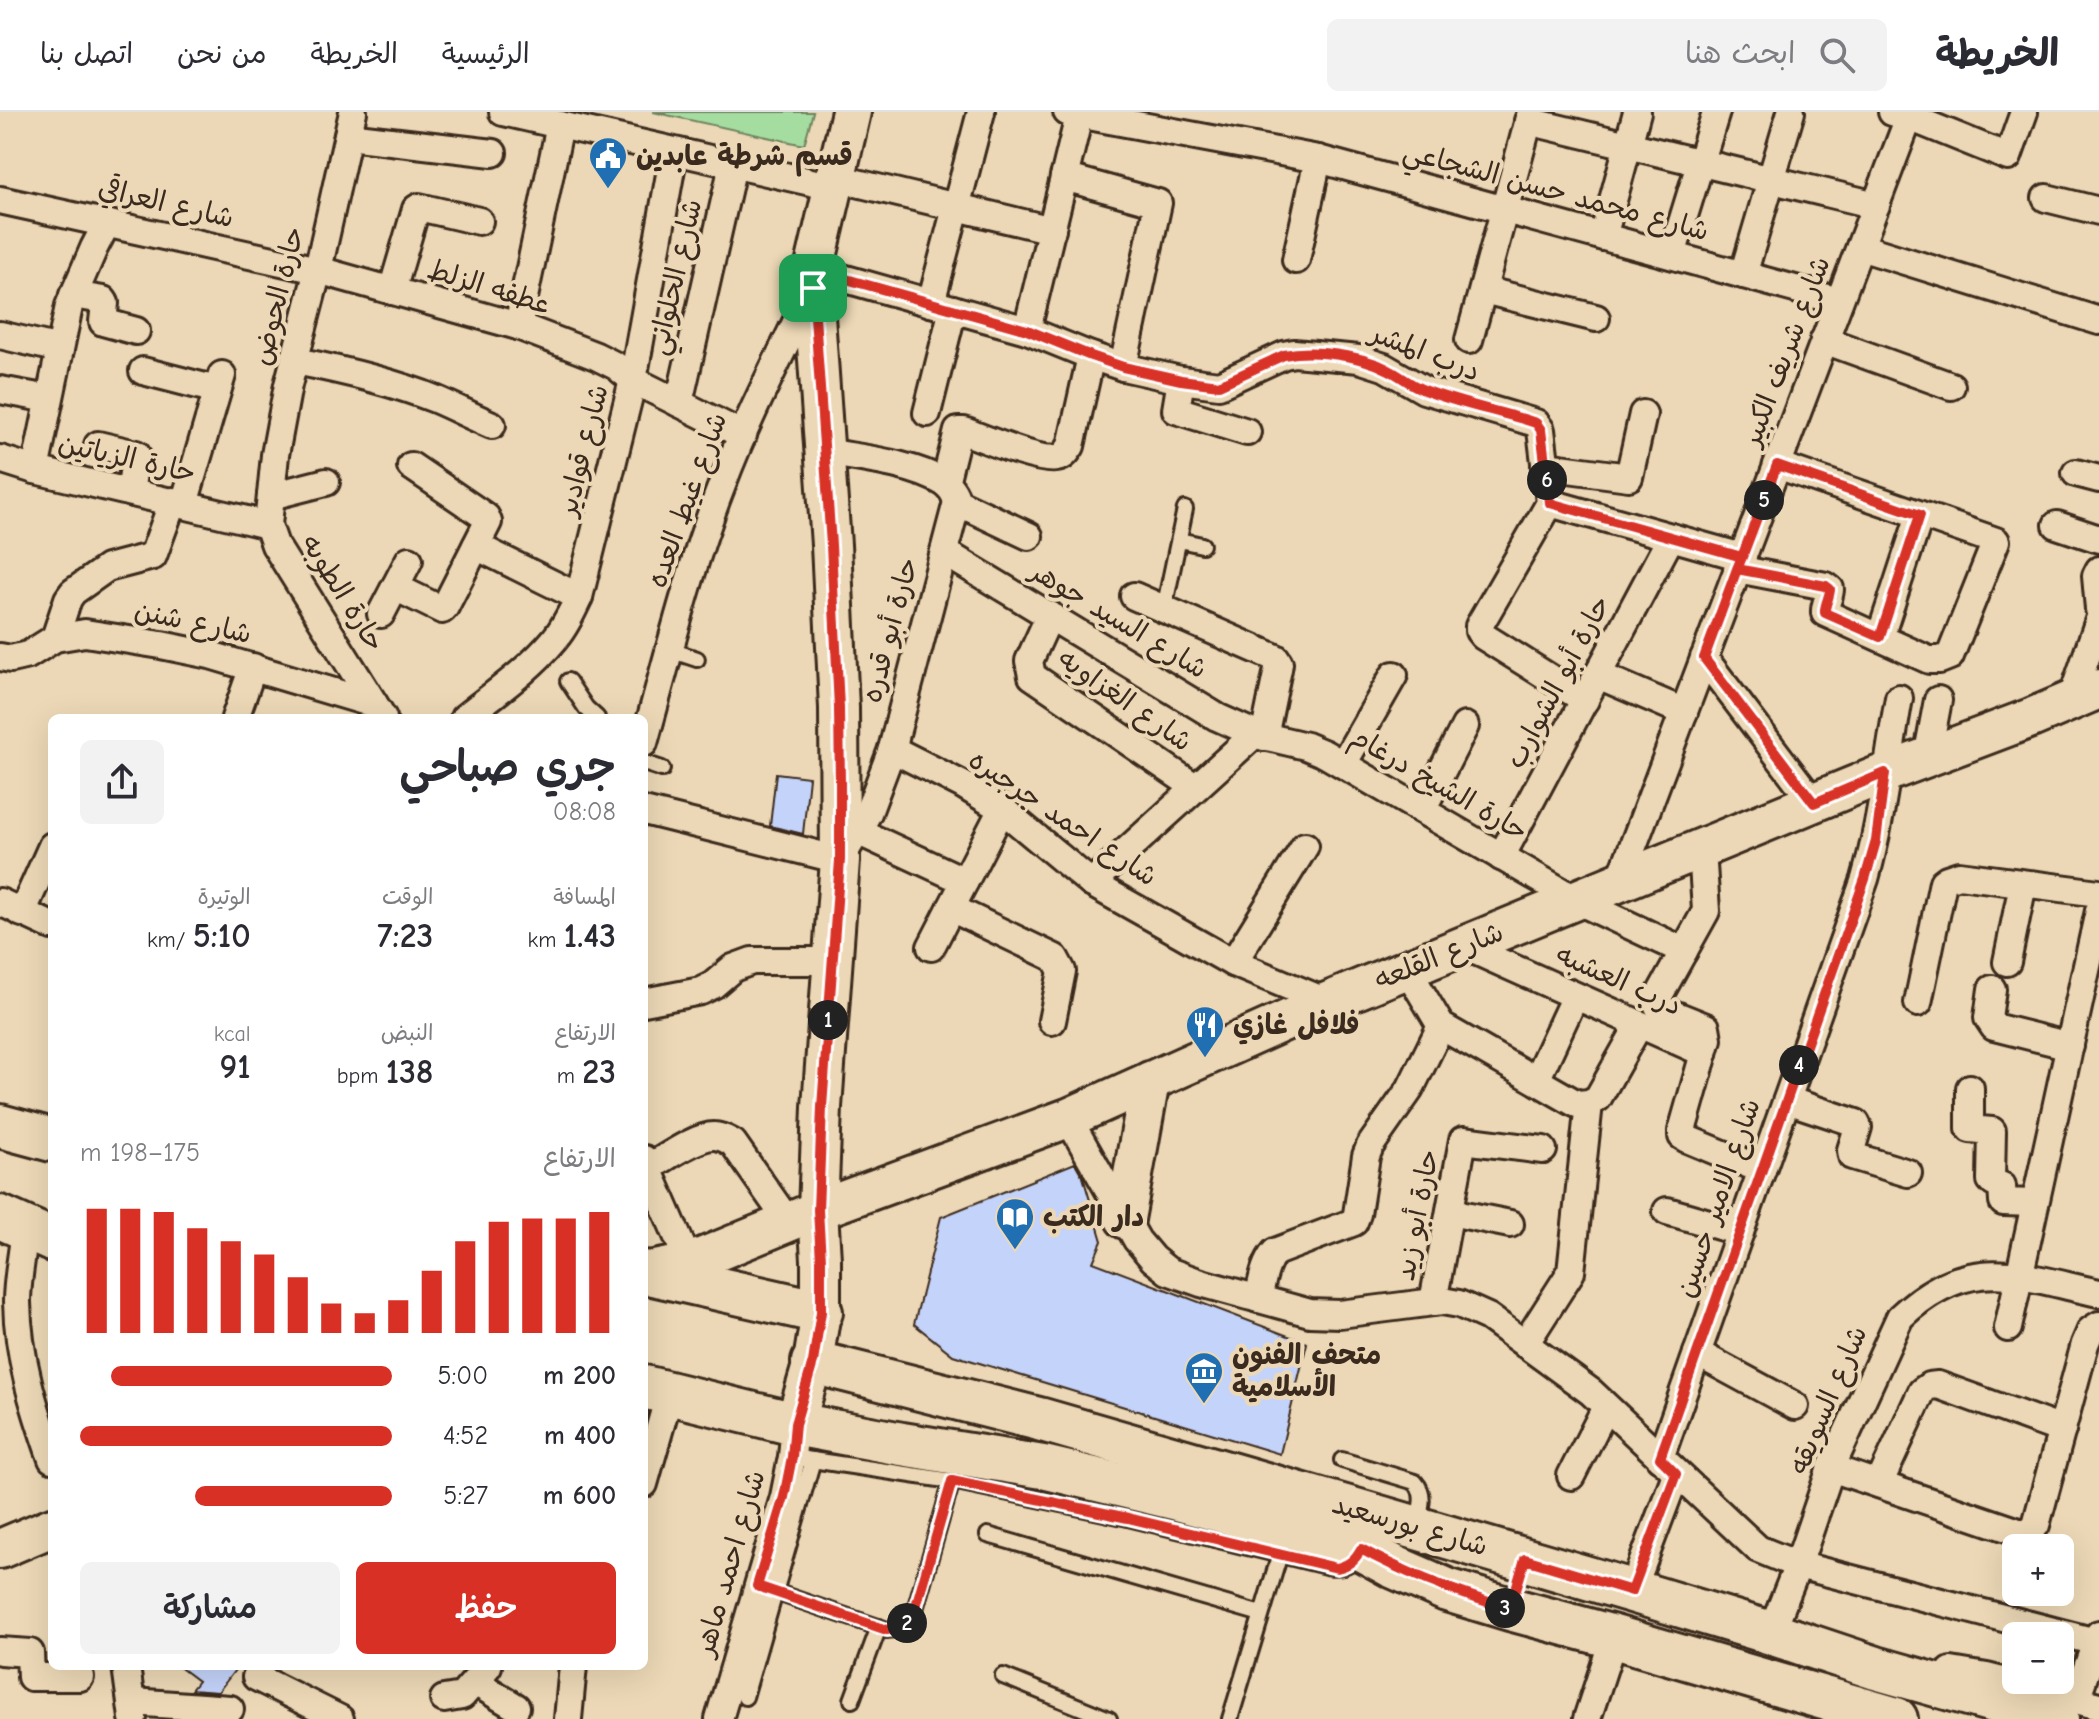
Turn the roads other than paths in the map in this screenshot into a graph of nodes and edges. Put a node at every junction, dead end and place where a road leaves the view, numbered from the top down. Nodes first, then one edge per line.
1 (503, 112) edge
2 (851, 112) edge
3 (981, 112) edge
4 (1637, 112) edge
5 (1716, 112) edge
6 (1791, 112) edge
7 (2024, 112) edge
8 (1075, 113) edge
9 (1904, 114) edge
10 (1530, 116) edge
11 (350, 124) edge
12 (560, 125) junction
13 (1628, 145) junction
14 (674, 152) junction
15 (493, 153) dead end
16 (1318, 159) junction
17 (1700, 163) junction
18 (733, 165) junction
19 (1064, 177) junction
20 (1771, 180) junction
21 (835, 182) junction
22 (2046, 198) dead end
23 (0, 200) edge
24 (1876, 205) junction
25 (957, 208) junction
26 (1504, 210) junction
27 (2099, 211) edge
28 (479, 221) dead end
29 (107, 223) junction
30 (1052, 230) junction
31 (1603, 237) junction
32 (1860, 247) junction
33 (1672, 255) junction
34 (1296, 260) dead end
35 (318, 270) junction
36 (1743, 275) junction
37 (814, 279) junction
38 (1483, 290) junction
39 (392, 291) junction
40 (73, 295) junction
41 (1839, 301) junction
42 (942, 306) junction
43 (1596, 318) dead end
44 (2099, 321) edge
45 (518, 326) junction
46 (1027, 330) junction
47 (136, 331) dead end
48 (0, 335) edge
49 (1469, 340) dead end
50 (1824, 340) junction
51 (60, 349) junction
52 (1091, 356) junction
53 (295, 361) junction
54 (1123, 367) junction
55 (143, 371) dead end
56 (633, 380) junction
57 (1181, 380) junction
58 (1951, 386) dead end
59 (0, 390) edge
60 (49, 399) junction
61 (679, 403) junction
62 (927, 413) dead end
63 (1643, 414) dead end
64 (492, 425) dead end
65 (1247, 432) dead end
66 (743, 435) junction
67 (98, 445) dead end
68 (826, 452) junction
69 (0, 459) edge
70 (1777, 465) junction
71 (411, 466) dead end
72 (1545, 466) junction
73 (35, 470) junction
74 (326, 482) dead end
75 (130, 492) junction
76 (951, 492) junction
77 (271, 496) junction
78 (179, 503) junction
79 (1550, 503) junction
80 (1185, 509) dead end
81 (1920, 515) junction
82 (268, 525) junction
83 (2057, 525) dead end
84 (1029, 536) dead end
85 (1671, 537) junction
86 (2099, 539) edge
87 (1179, 540) junction
88 (1202, 545) dead end
89 (476, 546) junction
90 (944, 552) junction
91 (409, 560) dead end
92 (1740, 563) junction
93 (2099, 570) edge
94 (395, 587) junction
95 (1134, 596) dead end
96 (579, 597) junction
97 (1164, 609) junction
98 (2099, 609) edge
99 (381, 614) dead end
100 (1050, 615) junction
101 (2099, 620) edge
102 (1880, 637) junction
103 (55, 638) junction
104 (670, 650) junction
105 (0, 657) edge
106 (1704, 658) junction
107 (697, 659) dead end
108 (253, 667) junction
109 (1394, 675) dead end
110 (1598, 675) junction
111 (568, 681) dead end
112 (2085, 695) edge
113 (1899, 698) dead end
114 (1585, 700) junction
115 (1938, 700) dead end
116 (379, 711) edge
117 (1684, 712) junction
118 (236, 714) edge
119 (469, 714) edge
120 (593, 714) edge
121 (1465, 726) dead end
122 (648, 729) edge
123 (1260, 736) junction
124 (892, 749) junction
125 (1927, 758) junction
126 (648, 764) edge
127 (1343, 764) junction
128 (662, 769) dead end
129 (1885, 773) junction
130 (1195, 787) junction
131 (1814, 803) junction
132 (1002, 809) junction
133 (1422, 810) junction
134 (648, 812) edge
135 (849, 845) junction
136 (1305, 846) dead end
137 (1702, 849) junction
138 (48, 852) edge
139 (1501, 857) junction
140 (965, 881) junction
141 (1091, 883) junction
142 (1619, 883) junction
143 (2023, 884) junction
144 (2099, 893) edge
145 (1576, 900) junction
146 (11, 908) edge
147 (951, 908) junction
148 (2099, 911) edge
149 (48, 924) edge
150 (1464, 946) junction
151 (931, 947) dead end
152 (1684, 951) junction
153 (832, 961) junction
154 (2007, 962) dead end
155 (1233, 963) junction
156 (1407, 969) junction
157 (2092, 974) edge
158 (1992, 989) dead end
159 (1575, 996) junction
160 (648, 1001) edge
161 (1327, 1002) junction
162 (1918, 1003) dead end
163 (1052, 1021) dead end
164 (1639, 1025) junction
165 (1441, 1026) junction
166 (2070, 1046) junction
167 (1704, 1053) junction
168 (1536, 1080) junction
169 (1150, 1081) junction
170 (1970, 1088) dead end
171 (1787, 1100) junction
172 (1589, 1103) junction
173 (1068, 1118) junction
174 (0, 1126) edge
175 (48, 1139) edge
176 (1543, 1150) dead end
177 (648, 1163) edge
178 (648, 1169) edge
179 (1762, 1170) junction
180 (1908, 1173) dead end
181 (2035, 1203) junction
182 (1667, 1211) dead end
183 (1450, 1212) junction
184 (804, 1216) junction
185 (1125, 1219) junction
186 (1510, 1224) dead end
187 (26, 1228) edge
188 (1740, 1232) junction
189 (689, 1263) junction
190 (648, 1271) edge
191 (648, 1273) edge
192 (2019, 1276) junction
193 (2099, 1293) edge
194 (1258, 1299) junction
195 (1433, 1302) junction
196 (821, 1312) junction
197 (2099, 1324) edge
198 (2008, 1328) dead end
199 (1525, 1344) junction
200 (11, 1353) edge
201 (1697, 1353) junction
202 (813, 1362) junction
203 (657, 1390) edge
204 (1795, 1406) dead end
205 (1606, 1407) junction
206 (2062, 1430) junction
207 (800, 1447) junction
208 (48, 1448) edge
209 (648, 1455) edge
210 (1342, 1460) dead end
211 (1668, 1466) junction
212 (1831, 1468) junction
213 (1571, 1476) dead end
214 (952, 1481) junction
215 (1879, 1484) junction
216 (1416, 1527) junction
217 (48, 1529) edge
218 (988, 1535) dead end
219 (0, 1549) edge
220 (1361, 1549) junction
221 (1280, 1554) junction
222 (1525, 1559) junction
223 (1798, 1565) junction
224 (766, 1590) junction
225 (1632, 1591) junction
226 (1510, 1609) junction
227 (1261, 1614) junction
228 (879, 1627) junction
229 (1771, 1633) junction
230 (1614, 1637) junction
231 (2098, 1638) edge
232 (0, 1651) edge
233 (127, 1670) edge
234 (573, 1670) edge
235 (260, 1671) edge
236 (482, 1674) edge
237 (1003, 1676) dead end
238 (80, 1677) dead end
239 (745, 1697) dead end
240 (444, 1699) dead end
241 (852, 1700) dead end
242 (516, 1707) dead end
243 (133, 1710) edge
244 (2071, 1710) edge
245 (228, 1714) edge
246 (340, 1719) edge
247 (568, 1719) edge
248 (719, 1719) edge
249 (1109, 1719) edge
250 (1230, 1719) edge
251 (1587, 1719) edge
252 (1896, 1719) edge

1 - 12 street
2 - 21 street
3 - 25 street
4 - 13 street
5 - 17 street
6 - 20 street
7 - 9 street
8 - 16 street, شارع محمد حسن الشجاعي
8 - 19 street
9 - 24 street, شارع شريف الكبير
10 - 13 street
10 - 26 street
11 - 15 street
11 - 35 street, حارة الحوض
12 - 14 street
12 - 45 street
13 - 17 street
13 - 31 street
14 - 18 street
14 - 56 street, شارع قوادير
16 - 26 street, شارع محمد حسن الشجاعي
16 - 34 street
17 - 20 street
17 - 33 street
18 - 21 street
18 - 61 street, شارع الحلواني
19 - 30 street
19 - 54 street
20 - 24 street
20 - 36 street
21 - 25 street
21 - 37 street
22 - 27 street
23 - 29 street, شارع العراقي
24 - 32 street, شارع شريف الكبير
25 - 30 street
25 - 42 street
26 - 31 street, شارع محمد حسن الشجاعي
26 - 38 street
28 - 39 street
29 - 35 street, شارع العراقي
29 - 40 street, حارة الزياتين
30 - 46 street
31 - 33 street, شارع محمد حسن الشجاعي
32 - 41 street, شارع شريف الكبير
32 - 44 street
33 - 36 street, شارع محمد حسن الشجاعي
35 - 39 street, عطفه الزلط
35 - 53 street, حارة الحوض
36 - 41 street, شارع محمد حسن الشجاعي
37 - 42 street, درب المشر
37 - 66 street, شارع غيط العده
37 - 68 street
38 - 43 street
38 - 49 street
39 - 45 street, عطفه الزلط
40 - 47 street
40 - 51 street, حارة الزياتين
41 - 50 street, شارع شريف الكبير
42 - 46 street, درب المشر
42 - 62 street
45 - 56 street, عطفه الزلط
46 - 52 street, درب المشر
48 - 51 street
50 - 58 street
50 - 70 street, شارع شريف الكبير
51 - 60 street, حارة الزياتين
52 - 54 street, درب المشر
52 - 76 street, حارة أبو قدره
53 - 64 street
53 - 77 street, حارة الحوض
54 - 57 street, درب المشر
55 - 78 street
56 - 61 street, عطفه الزلط
56 - 96 street, شارع قوادير
57 - 65 street
57 - 72 street, درب المشر
59 - 60 street
60 - 73 street, حارة الزياتين
61 - 66 street, عطفه الزلط
63 - 72 street
66 - 104 street, شارع غيط العده
67 - 75 street
68 - 76 street
68 - 135 street
69 - 73 street
70 - 81 street
70 - 92 street, شارع شريف الكبير
71 - 89 street
72 - 79 street, درب المشر
73 - 75 street, حارة الزياتين
74 - 77 street
75 - 78 street, حارة الزياتين
76 - 84 street
76 - 90 street, حارة أبو قدره
77 - 82 street, حارة الطوبه
78 - 82 street, حارة الزياتين
78 - 103 street
79 - 85 street
79 - 114 street
80 - 87 lane
81 - 102 street
81 - 102 street
82 - 116 street, حارة الطوبه
83 - 86 street
85 - 92 street
85 - 110 street, حارة أبو الشوارب
87 - 88 lane
87 - 97 lane
89 - 94 street
89 - 96 street
90 - 100 street, شارع السيد جوهر
90 - 124 street, حارة أبو قدره
91 - 94 street
92 - 102 street
92 - 106 street, شارع شريف الكبير
93 - 98 street
94 - 99 street
95 - 97 street
96 - 119 street, شارع قوادير
97 - 123 street
100 - 123 street, شارع السيد جوهر
100 - 130 street, شارع الغزاويه
101 - 112 street
103 - 105 street, شارع شنن
103 - 108 street, شارع شنن
104 - 107 lane
104 - 122 street, شارع غيط العده
106 - 117 street, شارع شريف الكبير
106 - 131 street
108 - 116 street, شارع شنن
108 - 118 street
109 - 127 street
110 - 114 street, حارة أبو الشوارب
110 - 117 street
111 - 120 lane
112 - 125 street, شارع القلعه
113 - 129 street, شارع الامير حسين
114 - 139 street, حارة أبو الشوارب
115 - 125 street
117 - 142 street, شارع شريف الكبير
121 - 133 street
123 - 127 street, حارة الشيخ درغام
123 - 130 street
124 - 132 street, شارع احمد جرجيره
124 - 135 street, حارة أبو قدره
125 - 129 street, شارع القلعه
126 - 128 lane
127 - 133 street, حارة الشيخ درغام
129 - 131 street, شارع القلعه
129 - 171 street, شارع الامير حسين
130 - 141 street
131 - 137 street, شارع القلعه
132 - 140 street
132 - 141 street, شارع احمد جرجيره
133 - 139 street, حارة الشيخ درغام
134 - 135 street
135 - 140 street
135 - 153 street
136 - 155 street
137 - 142 street, شارع القلعه
137 - 152 street
138 - 146 street
139 - 145 street, حارة الشيخ درغام
140 - 147 street
141 - 155 street, شارع احمد جرجيره
142 - 145 street, شارع القلعه
143 - 144 street
143 - 154 street
143 - 162 street
145 - 150 street, شارع القلعه
145 - 152 street, حارة الشيخ درغام
146 - 149 street
147 - 151 street
147 - 163 street
148 - 157 street
150 - 156 street, شارع القلعه
150 - 159 street, درب العشبه
152 - 167 street
153 - 160 street
153 - 184 street
155 - 161 street, شارع احمد جرجيره
156 - 161 street, شارع القلعه
156 - 165 street
157 - 166 street
158 - 166 street
159 - 164 street, درب العشبه
159 - 168 street
161 - 169 street, شارع القلعه
164 - 167 street, درب العشبه
164 - 172 street
165 - 168 street
165 - 194 street
166 - 181 street
167 - 179 street
168 - 172 street
169 - 173 street, شارع القلعه
169 - 185 street
170 - 181 street
171 - 179 street, شارع الامير حسين
171 - 180 street
172 - 199 street
173 - 184 street, شارع القلعه
173 - 185 street
174 - 175 main road
176 - 183 street, حارة أبو زيد
177 - 184 street
178 - 189 street
179 - 188 street, شارع الامير حسين
181 - 192 street
182 - 188 street
183 - 186 street
183 - 195 street, حارة أبو زيد
184 - 189 street, شارع القلعه
184 - 196 street
185 - 194 street
187 - 200 street
188 - 201 street, شارع الامير حسين
189 - 190 street, شارع القلعه
191 - 196 main road
192 - 193 street, شارع السويقه
192 - 198 street
192 - 212 street, شارع السويقه
194 - 195 street
195 - 199 street
196 - 202 street
197 - 206 street
199 - 205 street
200 - 208 street
201 - 204 street
201 - 211 street, شارع الامير حسين
202 - 207 street
202 - 216 main road, شارع بورسعيد
203 - 207 main road, شارع بورسعيد
203 - 209 street
205 - 211 street
205 - 213 street
206 - 215 street
206 - 215 street
207 - 214 lane
207 - 220 main road, شارع بورسعيد
207 - 224 street, شارع احمد ماهر
210 - 216 lane
211 - 223 street
211 - 225 street, شارع الامير حسين
212 - 215 street
212 - 223 street, شارع السويقه
214 - 221 lane
214 - 228 lane
216 - 222 main road, شارع بورسعيد
217 - 219 street
218 - 227 lane
220 - 221 lane
220 - 226 main road, شارع بورسعيد
221 - 227 lane
222 - 225 main road, شارع بورسعيد
222 - 226 main road
223 - 229 street, شارع السويقه
223 - 231 street
224 - 228 lane
224 - 239 lane
224 - 248 street, شارع احمد ماهر
225 - 229 main road, شارع بورسعيد
226 - 230 main road, شارع بورسعيد
227 - 250 lane
228 - 241 lane
229 - 244 main road, شارع بورسعيد
230 - 251 street
230 - 252 main road, شارع بورسعيد
231 - 244 street
232 - 238 street
233 - 243 street
234 - 247 street
235 - 245 street
235 - 246 street
236 - 240 street
236 - 242 street
237 - 249 lane
243 - 245 street

